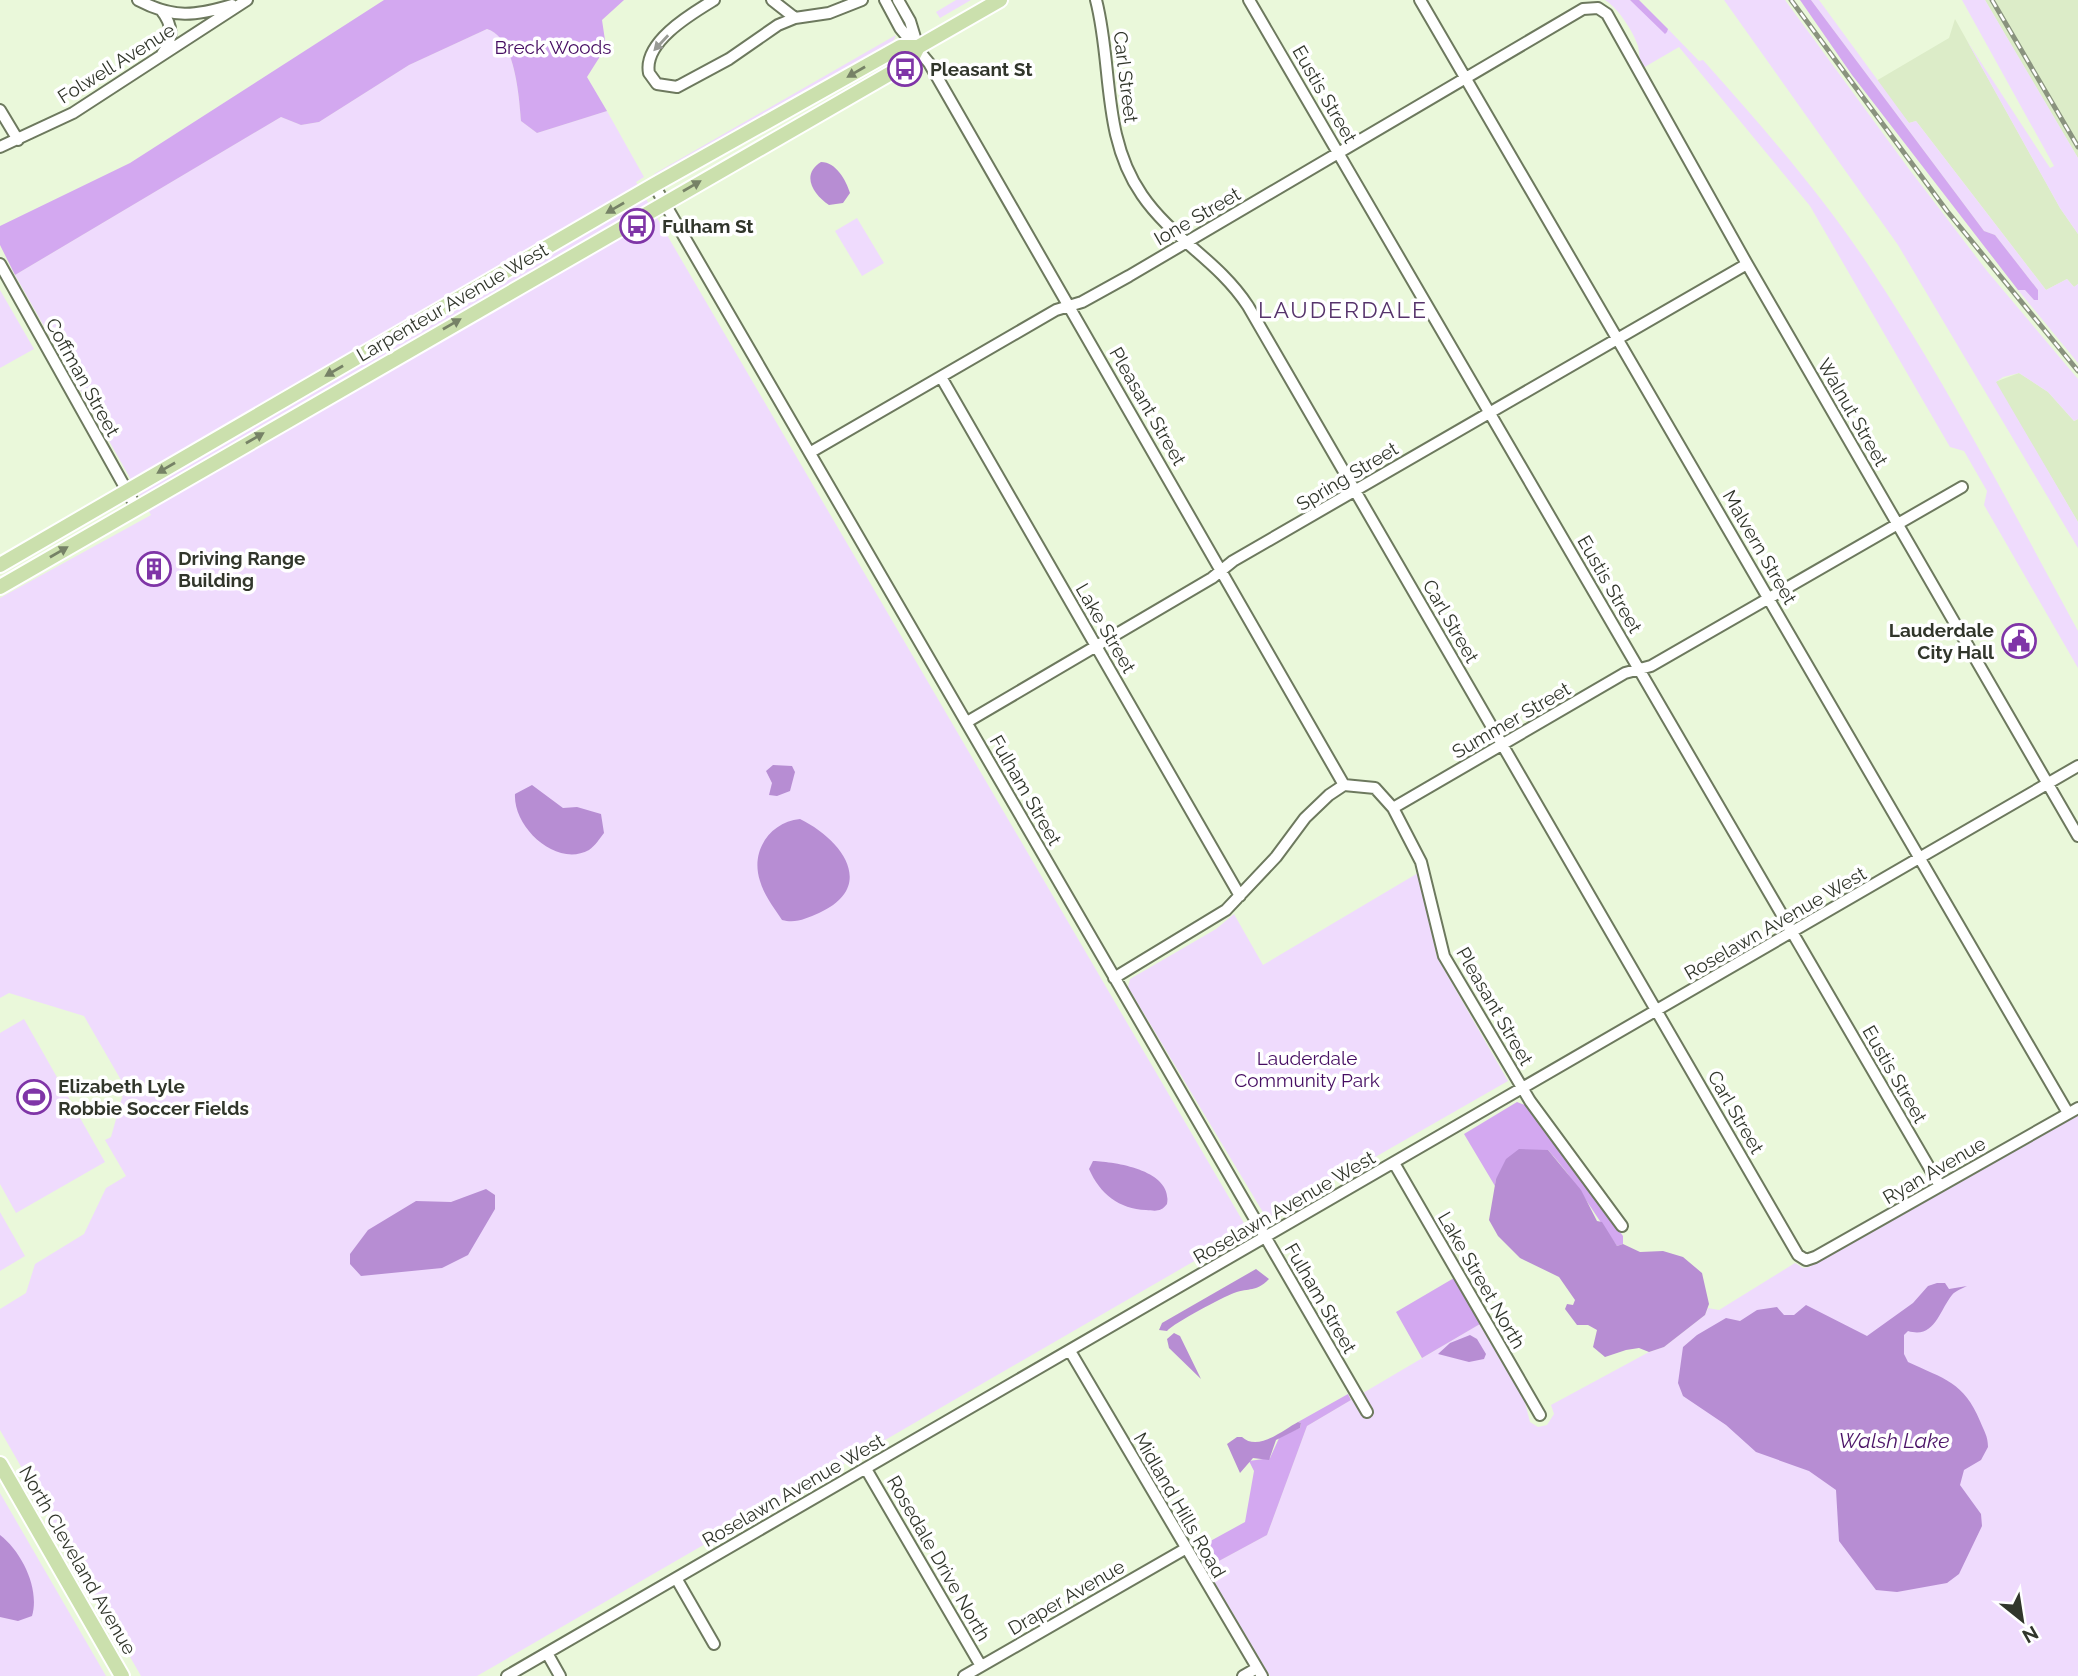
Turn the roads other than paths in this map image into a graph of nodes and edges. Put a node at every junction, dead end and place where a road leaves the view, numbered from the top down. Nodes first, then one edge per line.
1 (138, 0) edge
2 (246, 0) edge
3 (713, 0) edge
4 (772, 0) edge
5 (862, 0) edge
6 (885, 0) edge
7 (898, 0) edge
8 (1000, 0) edge
9 (1096, 0) edge
10 (1249, 0) edge
11 (1420, 0) edge
12 (1598, 8) joint
13 (161, 10) junction
14 (795, 18) junction
15 (918, 47) junction
16 (156, 60) junction
17 (1466, 78) junction
18 (0, 110) edge
19 (18, 140) junction
20 (0, 147) edge
21 (1339, 153) junction
22 (654, 185) junction
23 (664, 202) junction
24 (1186, 242) junction
25 (0, 264) edge
26 (1747, 264) junction
27 (1069, 305) junction
28 (1617, 339) junction
29 (941, 377) junction
30 (1489, 412) junction
31 (811, 452) junction
32 (1962, 487) dead end
33 (127, 490) junction
34 (1355, 492) junction
35 (136, 507) junction
36 (1898, 523) junction
37 (0, 565) edge
38 (1223, 570) junction
39 (0, 587) edge
40 (1770, 598) junction
41 (1097, 648) junction
42 (1639, 669) junction
43 (967, 722) junction
44 (1503, 746) junction
45 (2078, 766) edge
46 (2048, 784) junction
47 (1344, 785) junction
48 (1393, 808) junction
49 (2078, 836) edge
50 (1920, 859) junction
51 (1240, 896) junction
52 (1793, 933) junction
53 (1114, 978) junction
54 (1658, 1011) junction
55 (1523, 1089) junction
56 (2073, 1110) edge
57 (1394, 1163) junction
58 (1940, 1186) junction
59 (1622, 1226) dead end
60 (1266, 1237) junction
61 (1806, 1260) joint
62 (1070, 1351) junction
63 (1367, 1412) dead end
64 (1540, 1415) dead end
65 (0, 1464) edge
66 (866, 1469) junction
67 (1185, 1549) junction
68 (677, 1578) junction
69 (714, 1644) dead end
70 (547, 1653) junction
71 (981, 1666) junction
72 (1259, 1672) edge
73 (122, 1676) edge
74 (507, 1676) edge
75 (560, 1676) edge
76 (964, 1676) edge
77 (1243, 1676) edge

1 - 13 street
2 - 13 street
2 - 16 street, Folwell Avenue
3 -> 14 street
4 - 14 street
5 - 14 street
6 - 15 street, Pleasant Street
7 - 15 street, Pleasant Street
8 - 15 main road, Larpenteur Avenue West
9 - 24 street, Carl Street
10 - 21 street, Eustis Street
11 - 17 street, Malvern Street
12 - 17 street, Ione Street
12 - 26 street, Walnut Street
13 - 16 street
15 -> 22 main road, Larpenteur Avenue West
23 -> 15 main road, Larpenteur Avenue West
15 - 27 street, Pleasant Street
16 - 19 street, Folwell Avenue
17 - 21 street, Ione Street
17 - 28 street, Malvern Street
18 - 19 street
19 - 20 street, Folwell Avenue
21 - 24 street, Ione Street
21 - 30 street, Eustis Street
22 - 23 street, Fulham Street
22 -> 33 main road, Larpenteur Avenue West
23 - 31 street, Fulham Street
35 -> 23 main road, Larpenteur Avenue West
24 - 27 street, Ione Street
24 - 34 street, Carl Street
25 - 33 street, Coffman Street
26 - 28 street, Spring Street
26 - 36 street, Walnut Street
27 - 29 street, Ione Street
27 - 38 street, Pleasant Street
28 - 30 street, Spring Street
28 - 40 street, Malvern Street
29 - 31 street, Ione Street
29 - 41 street, Lake Street
30 - 34 street, Spring Street
30 - 42 street, Eustis Street
31 - 43 street, Fulham Street
32 - 36 street, Summer Street
33 - 35 street, Coffman Street
33 - 37 main road, Larpenteur Avenue West
34 - 38 street, Spring Street
34 - 44 street, Carl Street
39 -> 35 main road, Larpenteur Avenue West
36 - 40 street, Summer Street
36 - 46 street, Walnut Street
38 - 41 street, Spring Street
38 - 47 street, Pleasant Street
40 - 42 street, Summer Street
40 - 50 street, Malvern Street
41 - 43 street, Spring Street
41 - 51 street, Lake Street
42 - 44 street, Summer Street
42 - 52 street, Eustis Street
43 - 53 street, Fulham Street
44 - 48 street, Summer Street
44 - 54 street, Carl Street
45 - 46 street, Roselawn Avenue West
46 - 49 street, Walnut Street
46 - 50 street, Roselawn Avenue West
47 - 48 street
47 - 51 street
48 - 55 street, Pleasant Street
50 - 52 street, Roselawn Avenue West
50 - 56 street, Malvern Street
51 - 53 street
52 - 54 street, Roselawn Avenue West
52 - 58 street, Eustis Street
53 - 60 street, Fulham Street
54 - 55 street, Roselawn Avenue West
54 - 61 street, Carl Street
55 - 57 street, Roselawn Avenue West
55 - 59 street, Pleasant Street
56 - 58 street, Ryan Avenue
57 - 60 street, Roselawn Avenue West
57 - 64 street, Lake Street North
58 - 61 street, Ryan Avenue
60 - 62 street, Roselawn Avenue West
60 - 63 street, Fulham Street
62 - 66 street, Roselawn Avenue West
62 - 67 street, Midland Hills Road
65 - 73 main road, North Cleveland Avenue
66 - 68 street, Roselawn Avenue West
66 - 71 street, Rosedale Drive North
67 - 71 street, Draper Avenue
67 - 72 street, Midland Hills Road
68 - 69 street
68 - 70 street, Roselawn Avenue West
70 - 74 street, Roselawn Avenue West
70 - 75 street
71 - 76 street, Draper Avenue
72 - 77 street

